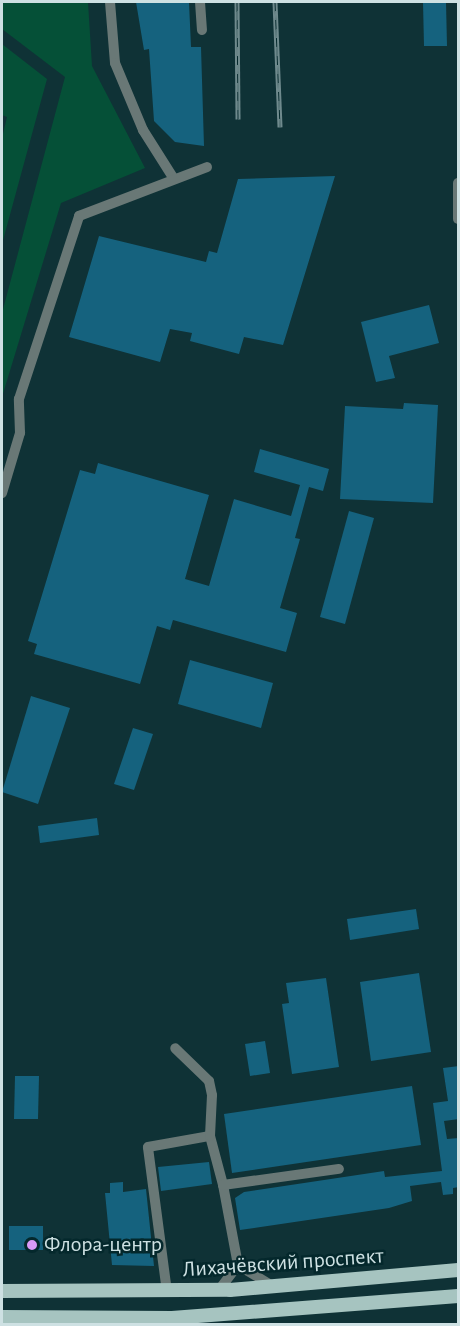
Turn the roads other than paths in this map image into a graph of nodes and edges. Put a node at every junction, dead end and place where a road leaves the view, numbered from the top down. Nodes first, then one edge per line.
1 (110, 2) edge
2 (200, 2) edge
3 (202, 30) dead end
4 (207, 167) dead end
5 (174, 179) junction
6 (459, 183) edge
7 (459, 219) edge
8 (2, 493) edge
9 (175, 1048) dead end
10 (210, 1136) junction
11 (339, 1169) dead end
12 (223, 1185) junction
13 (238, 1265) junction
14 (459, 1270) edge
15 (274, 1287) junction
16 (219, 1290) junction
17 (2, 1291) edge
18 (167, 1292) junction
19 (459, 1296) edge
20 (2, 1317) edge

1 - 5 street
2 - 3 street
4 - 5 street
5 - 8 street
6 - 7 street
9 - 10 street
10 - 12 street
10 - 18 street
11 - 12 street
12 - 13 street
13 - 15 street
13 - 16 street
14 - 15 main road, Лихачёвский проспект
15 - 16 main road, Лихачёвский проспект
16 - 18 main road, Лихачёвский проспект
17 - 18 main road, Лихачёвский проспект
19 - 20 main road

